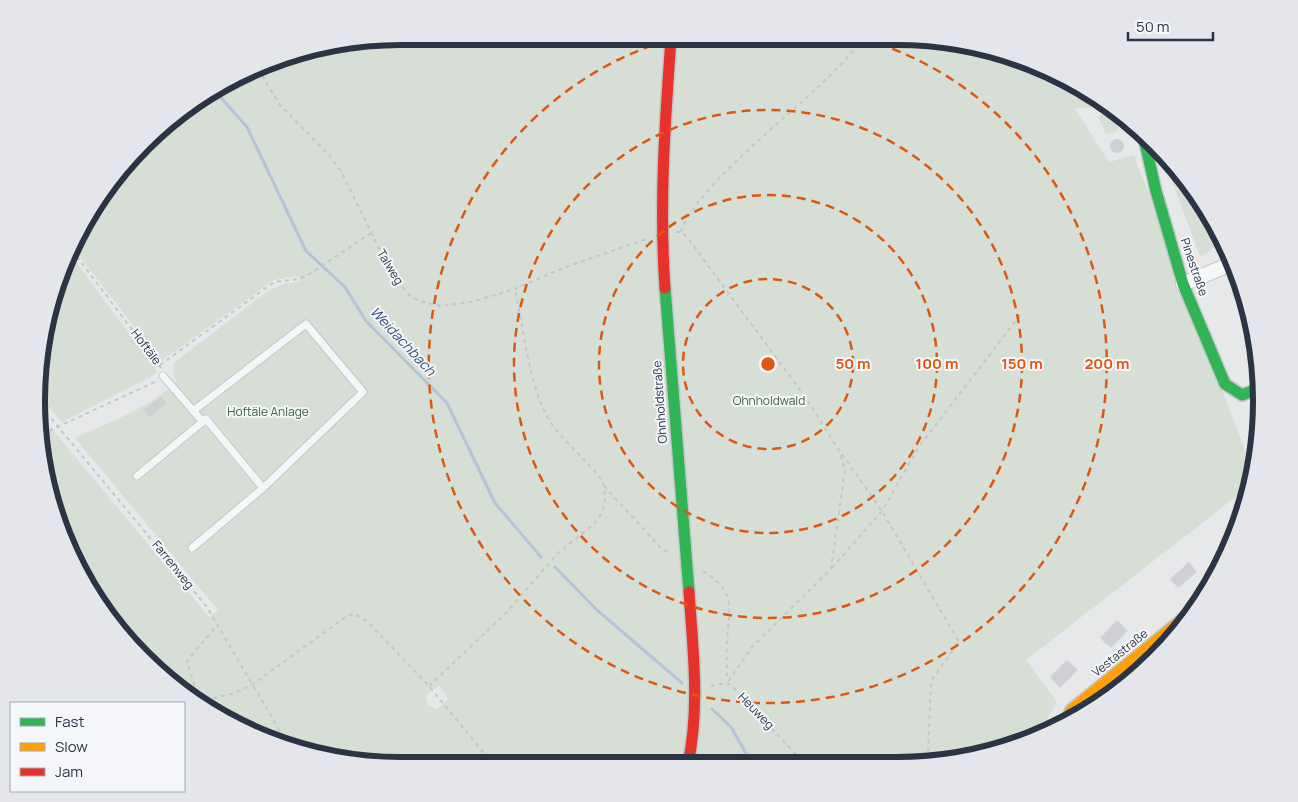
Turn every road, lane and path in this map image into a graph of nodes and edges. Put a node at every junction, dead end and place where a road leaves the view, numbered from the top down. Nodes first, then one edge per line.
1 (671, 45) edge
2 (859, 45) edge
3 (261, 74) edge
4 (1146, 146) edge
5 (681, 232) junction
6 (371, 233) junction
7 (661, 235) junction
8 (76, 256) edge
9 (1226, 266) edge
10 (1183, 284) junction
11 (515, 289) junction
12 (1021, 314) dead end
13 (160, 365) junction
14 (163, 376) junction
15 (1253, 391) edge
16 (193, 410) junction
17 (45, 411) edge
18 (203, 422) junction
19 (60, 428) junction
20 (47, 432) edge
21 (840, 452) junction
22 (137, 476) dead end
23 (604, 486) junction
24 (263, 488) junction
25 (882, 511) junction
26 (192, 548) dead end
27 (686, 562) junction
28 (831, 569) junction
29 (218, 624) junction
30 (1171, 629) edge
31 (727, 683) junction
32 (254, 684) junction
33 (429, 686) junction
34 (696, 688) junction
35 (196, 692) edge
36 (207, 699) edge
37 (1070, 711) edge
38 (283, 737) edge
39 (928, 755) edge
40 (487, 757) edge
41 (690, 757) edge
42 (799, 757) edge

1 - 7 main road, Ohnholdstraße
2 - 5 path
3 - 6 path, Talweg
4 - 10 main road, Pinestraße
5 - 7 path, Talweg
5 - 21 path
6 - 11 path, Talweg
6 - 13 path
7 - 11 path, Talweg
7 - 27 main road, Ohnholdstraße
8 - 13 path, Hoftäle
9 - 10 street
10 - 15 main road, Pinestraße
11 - 23 path
12 - 25 path
13 - 14 path, Hoftäle
14 - 16 lane
14 - 19 path, Hoftäle
16 - 18 lane
16 - 24 lane
17 - 19 path, Farrenweg
18 - 22 lane
18 - 24 lane
19 - 20 path, Hoftäle
19 - 29 path, Farrenweg
21 - 25 path
21 - 28 path
23 - 27 path
23 - 33 path
24 - 26 lane
25 - 28 path
25 - 39 path
27 - 31 path
27 - 34 main road, Ohnholdstraße
28 - 31 path
29 - 32 path, Farrenweg
29 - 35 path
30 - 37 main road, Vestastraße
31 - 34 path, Heuweg
31 - 42 path, Heuweg
32 - 33 path
32 - 36 path
32 - 38 path, Farrenweg
33 - 40 path
34 - 41 main road, Ohnholdstraße

